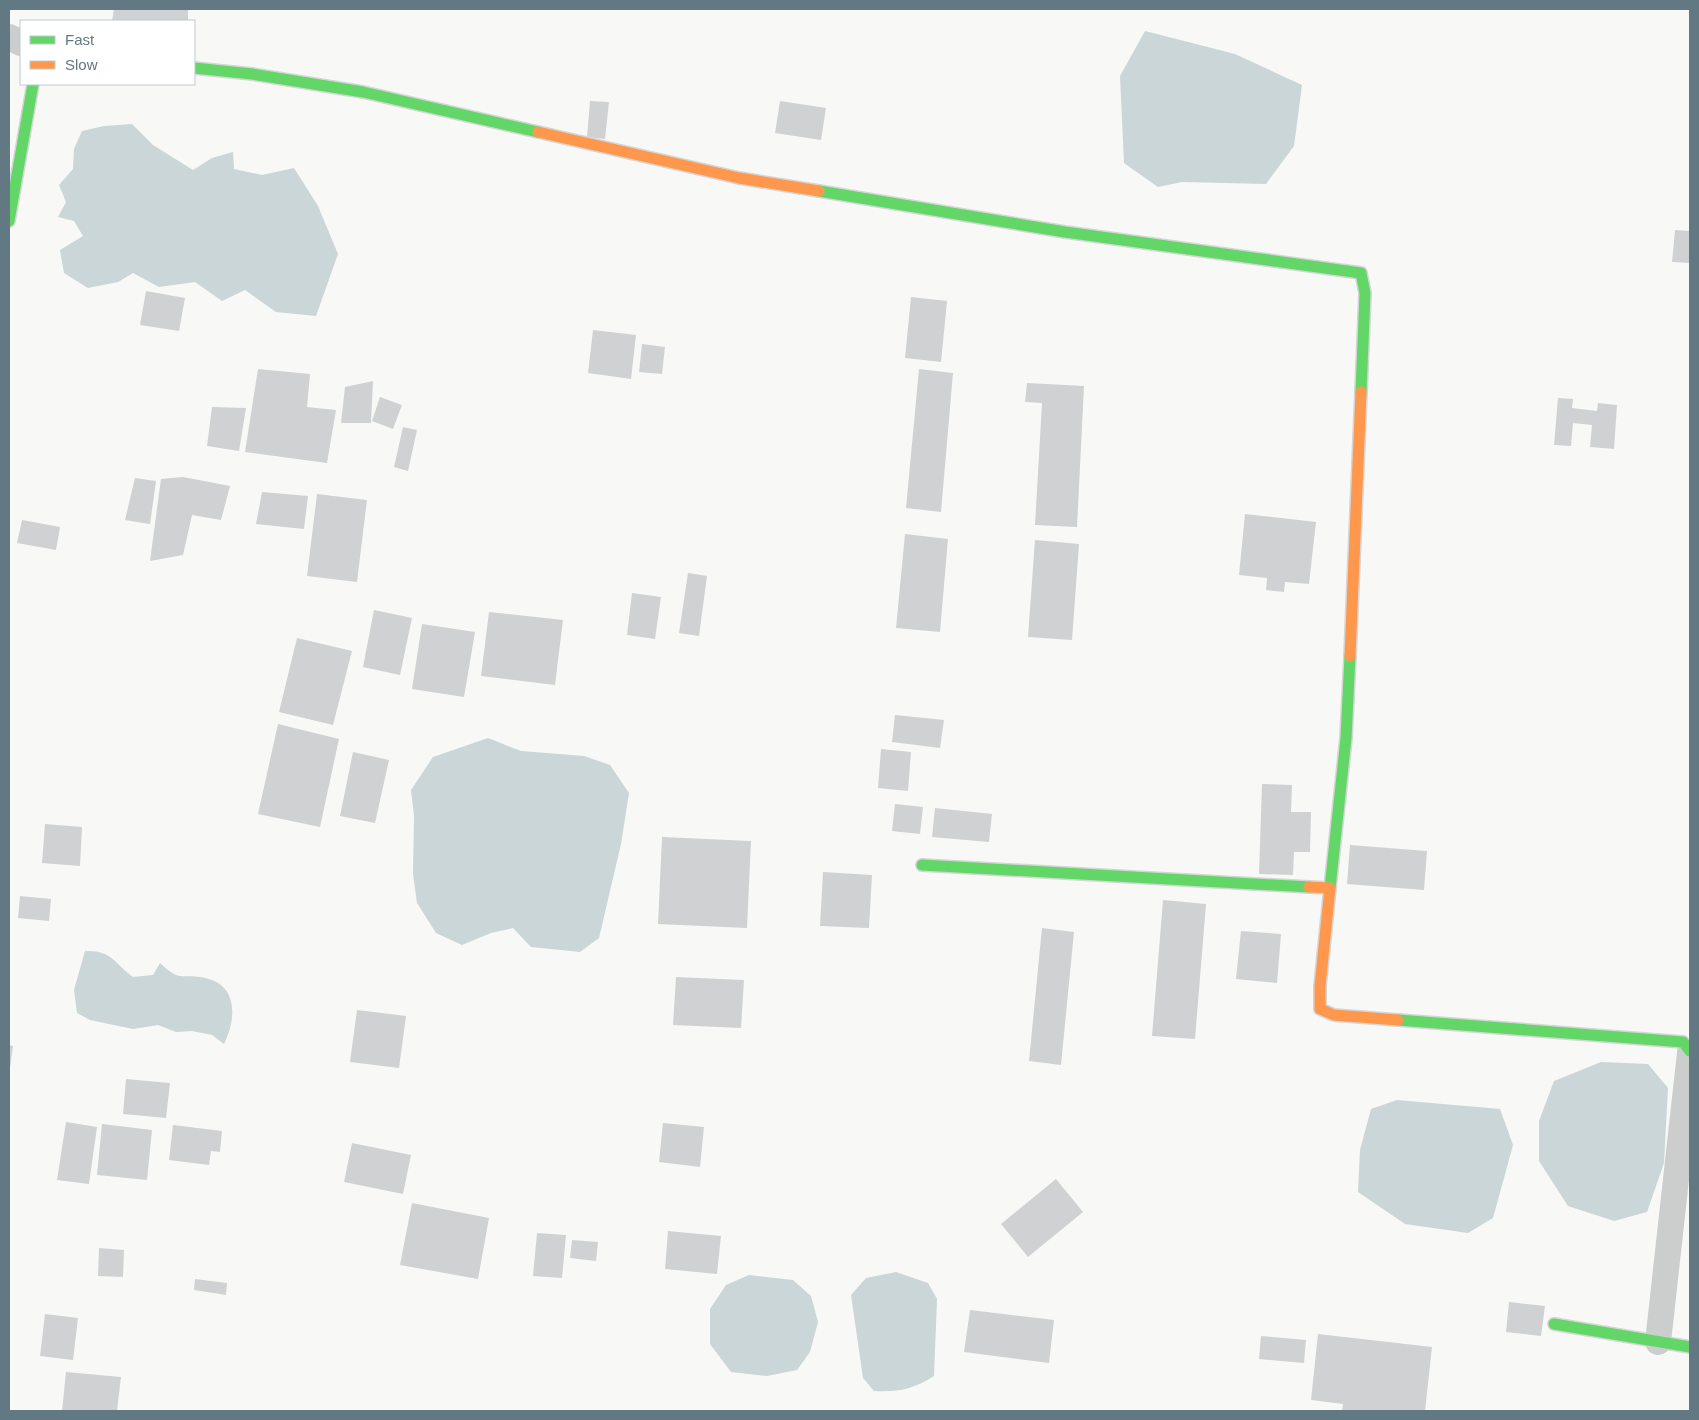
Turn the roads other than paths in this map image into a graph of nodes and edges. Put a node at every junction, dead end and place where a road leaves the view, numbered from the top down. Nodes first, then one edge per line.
1 (195, 68) edge
2 (33, 85) edge
3 (9, 222) edge
4 (922, 865) dead end
5 (1330, 888) junction
6 (1690, 1052) edge
7 (1554, 1324) dead end
8 (1658, 1342) junction
9 (1690, 1347) edge

1 - 5 street
2 - 3 street
4 - 5 street
5 - 6 street
6 - 8 street
7 - 8 street
8 - 9 street

